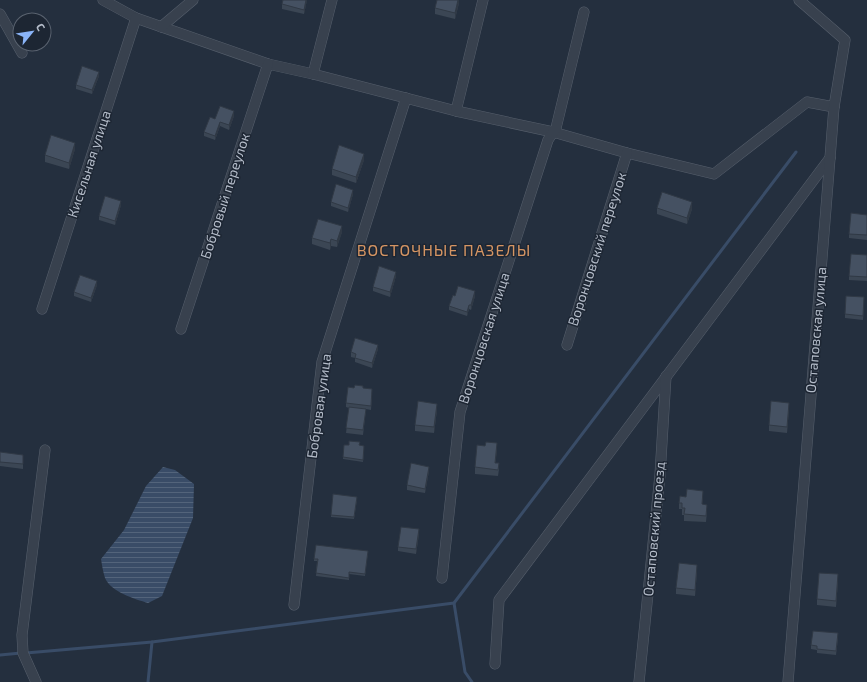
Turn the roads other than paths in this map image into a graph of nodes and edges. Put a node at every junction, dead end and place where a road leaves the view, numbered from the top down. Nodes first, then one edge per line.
1 (102, 0) edge
2 (193, 0) edge
3 (332, 0) edge
4 (483, 0) edge
5 (799, 0) edge
6 (584, 12) dead end
7 (0, 14) edge
8 (136, 18) junction
9 (161, 27) junction
10 (22, 53) dead end
11 (268, 64) junction
12 (313, 74) junction
13 (406, 98) junction
14 (834, 107) junction
15 (456, 111) junction
16 (553, 132) junction
17 (627, 153) junction
18 (830, 158) junction
19 (42, 309) dead end
20 (181, 329) dead end
21 (566, 345) dead end
22 (666, 376) junction
23 (45, 450) dead end
24 (442, 578) dead end
25 (294, 605) dead end
26 (496, 664) dead end
27 (36, 682) edge
28 (639, 682) edge
29 (788, 682) edge

1 - 8 street
2 - 9 street
3 - 12 street
4 - 15 street
5 - 14 street, Остаповская улица
6 - 16 street, Воронцовская улица
7 - 10 street
8 - 9 street
8 - 19 street, Кисельная улица
9 - 11 street
11 - 12 street
11 - 20 street, Бобровый переулок
12 - 13 street
13 - 15 street
13 - 25 street, Бобровая улица
14 - 17 street
14 - 18 street, Остаповская улица
15 - 16 street
16 - 17 street
16 - 24 street, Воронцовская улица
17 - 21 street, Воронцовский переулок
18 - 22 street
18 - 29 street, Остаповская улица
22 - 26 street
22 - 28 street, Остаповский проезд
23 - 27 street

